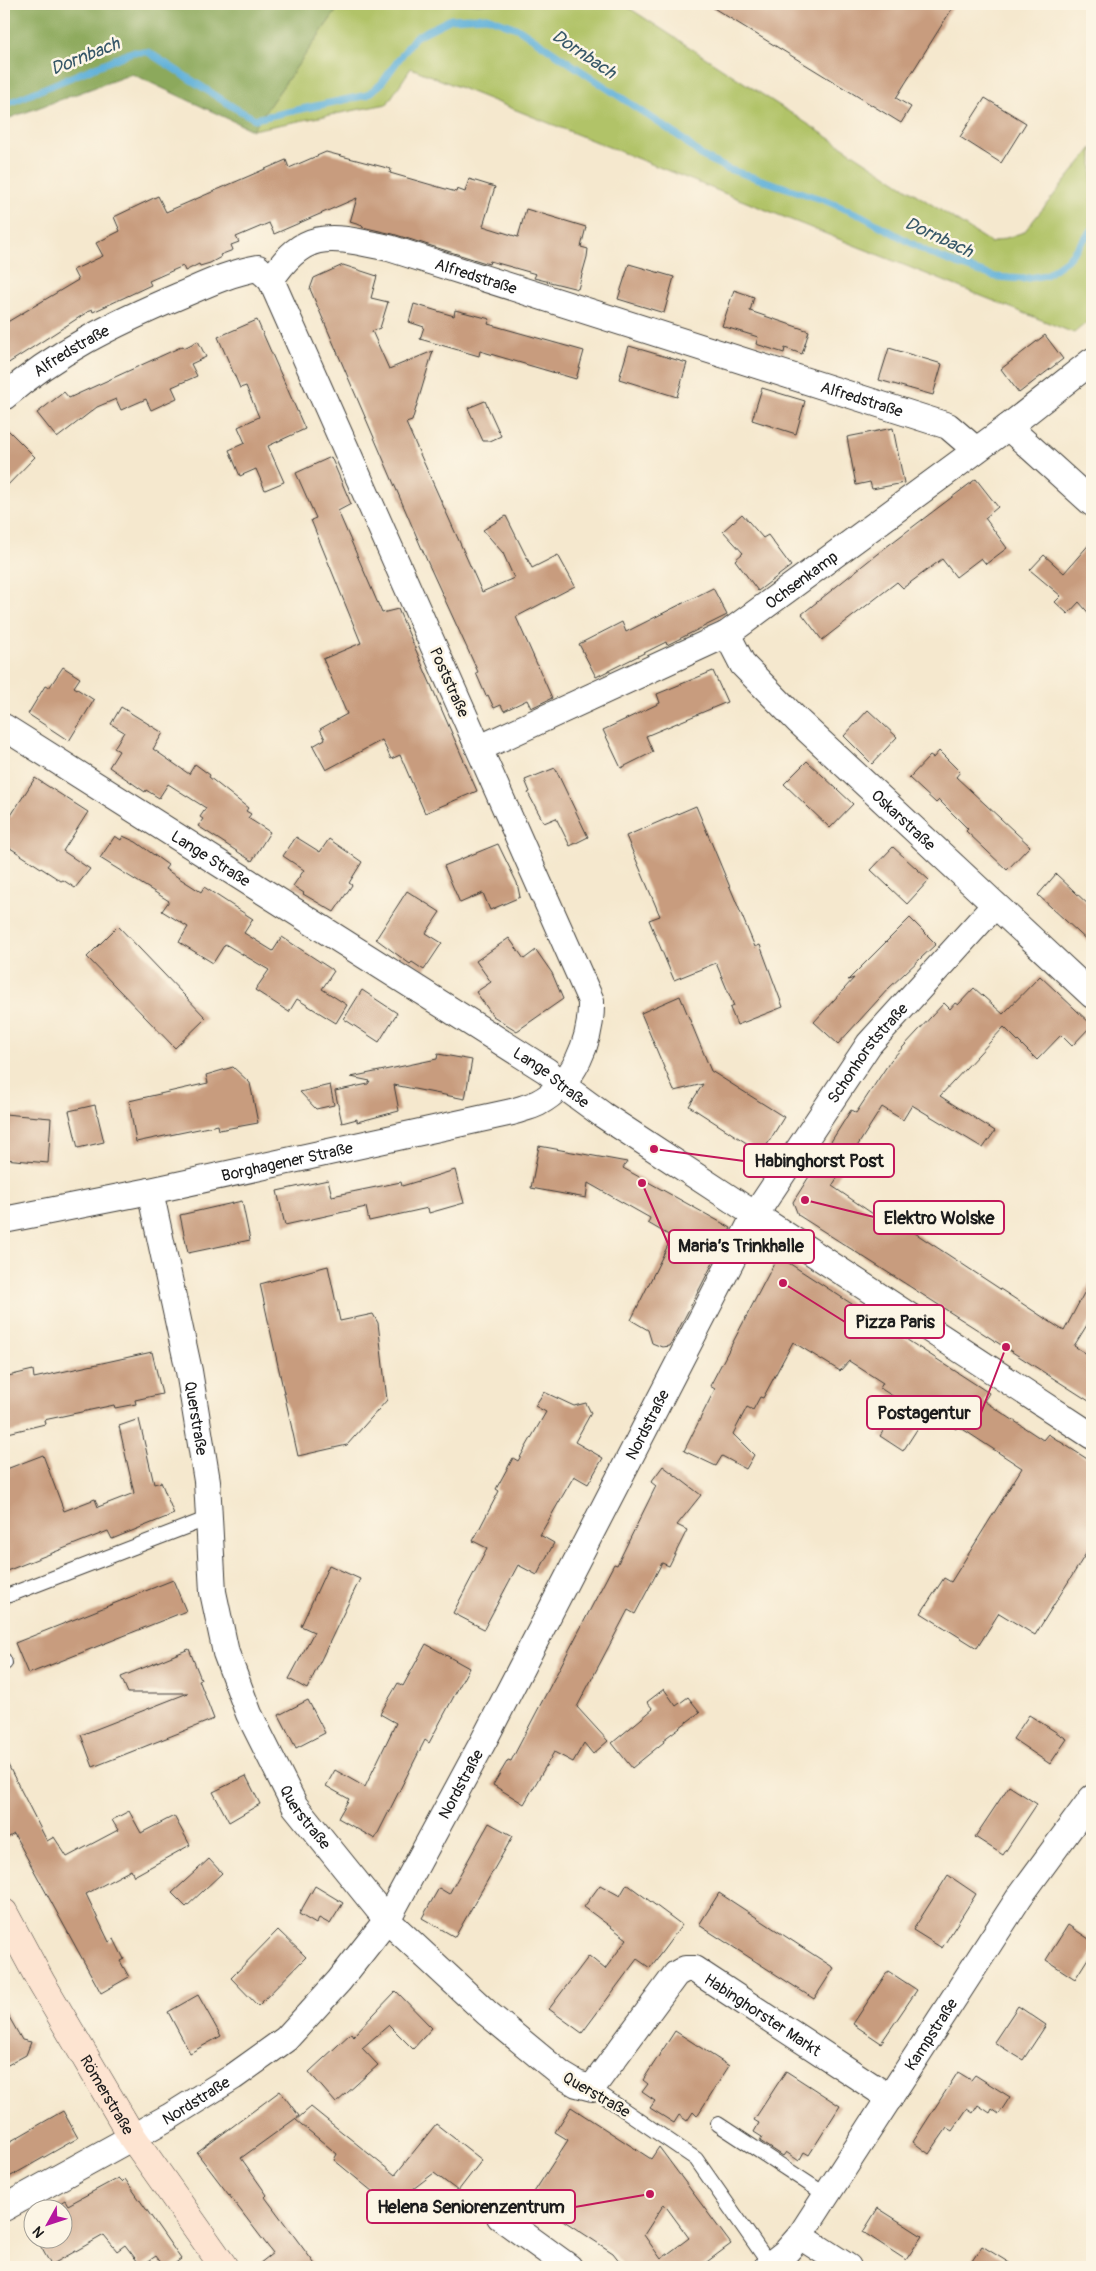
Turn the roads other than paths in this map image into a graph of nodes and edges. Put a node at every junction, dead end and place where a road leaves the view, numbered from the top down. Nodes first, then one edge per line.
1 (270, 280) junction
2 (1092, 361) edge
3 (4, 397) edge
4 (1008, 427) junction
5 (976, 450) junction
6 (1092, 503) edge
7 (728, 634) junction
8 (4, 727) edge
9 (480, 748) junction
10 (995, 905) junction
11 (1092, 995) edge
12 (562, 1085) junction
13 (150, 1191) junction
14 (755, 1215) junction
15 (4, 1220) edge
16 (1092, 1436) edge
17 (209, 1518) junction
18 (4, 1597) edge
19 (1092, 1798) edge
20 (4, 1913) edge
21 (387, 1920) junction
22 (592, 2088) junction
23 (890, 2098) junction
24 (718, 2124) dead end
25 (133, 2138) junction
26 (826, 2195) junction
27 (4, 2208) edge
28 (500, 2217) dead end
29 (800, 2236) junction
30 (768, 2266) edge
31 (224, 2267) edge
32 (569, 2267) edge
33 (848, 2267) edge

1 - 3 street, Alfredstraße
1 - 5 street, Alfredstraße
1 - 9 street, Poststraße
2 - 4 street, Ochsenkamp
4 - 5 street, Ochsenkamp
4 - 6 street
5 - 7 street, Ochsenkamp
7 - 9 street, Ochsenkamp
7 - 10 street, Oskarstraße
8 - 12 street, Lange Straße
9 - 12 street, Poststraße
10 - 11 street, Oskarstraße
10 - 14 street, Schonhorststraße
12 - 13 street, Borghagener Straße
12 - 14 street, Lange Straße
13 - 15 street, Borghagener Straße
13 - 17 street, Querstraße
14 - 16 street, Lange Straße
14 - 21 street, Nordstraße
17 - 18 lane
17 - 21 street, Querstraße
19 - 23 street, Kampstraße
20 - 25 main road, Römerstraße
21 - 22 street, Querstraße
21 - 25 street, Nordstraße
22 - 23 street, Habinghorster Markt
22 - 30 lane, Querstraße
23 - 26 street, Kampstraße
24 - 26 lane
25 - 27 street, Nordstraße
25 - 31 main road, Römerstraße
26 - 29 street, Kampstraße
28 - 32 street
29 - 30 street, Kampstraße
29 - 33 street

